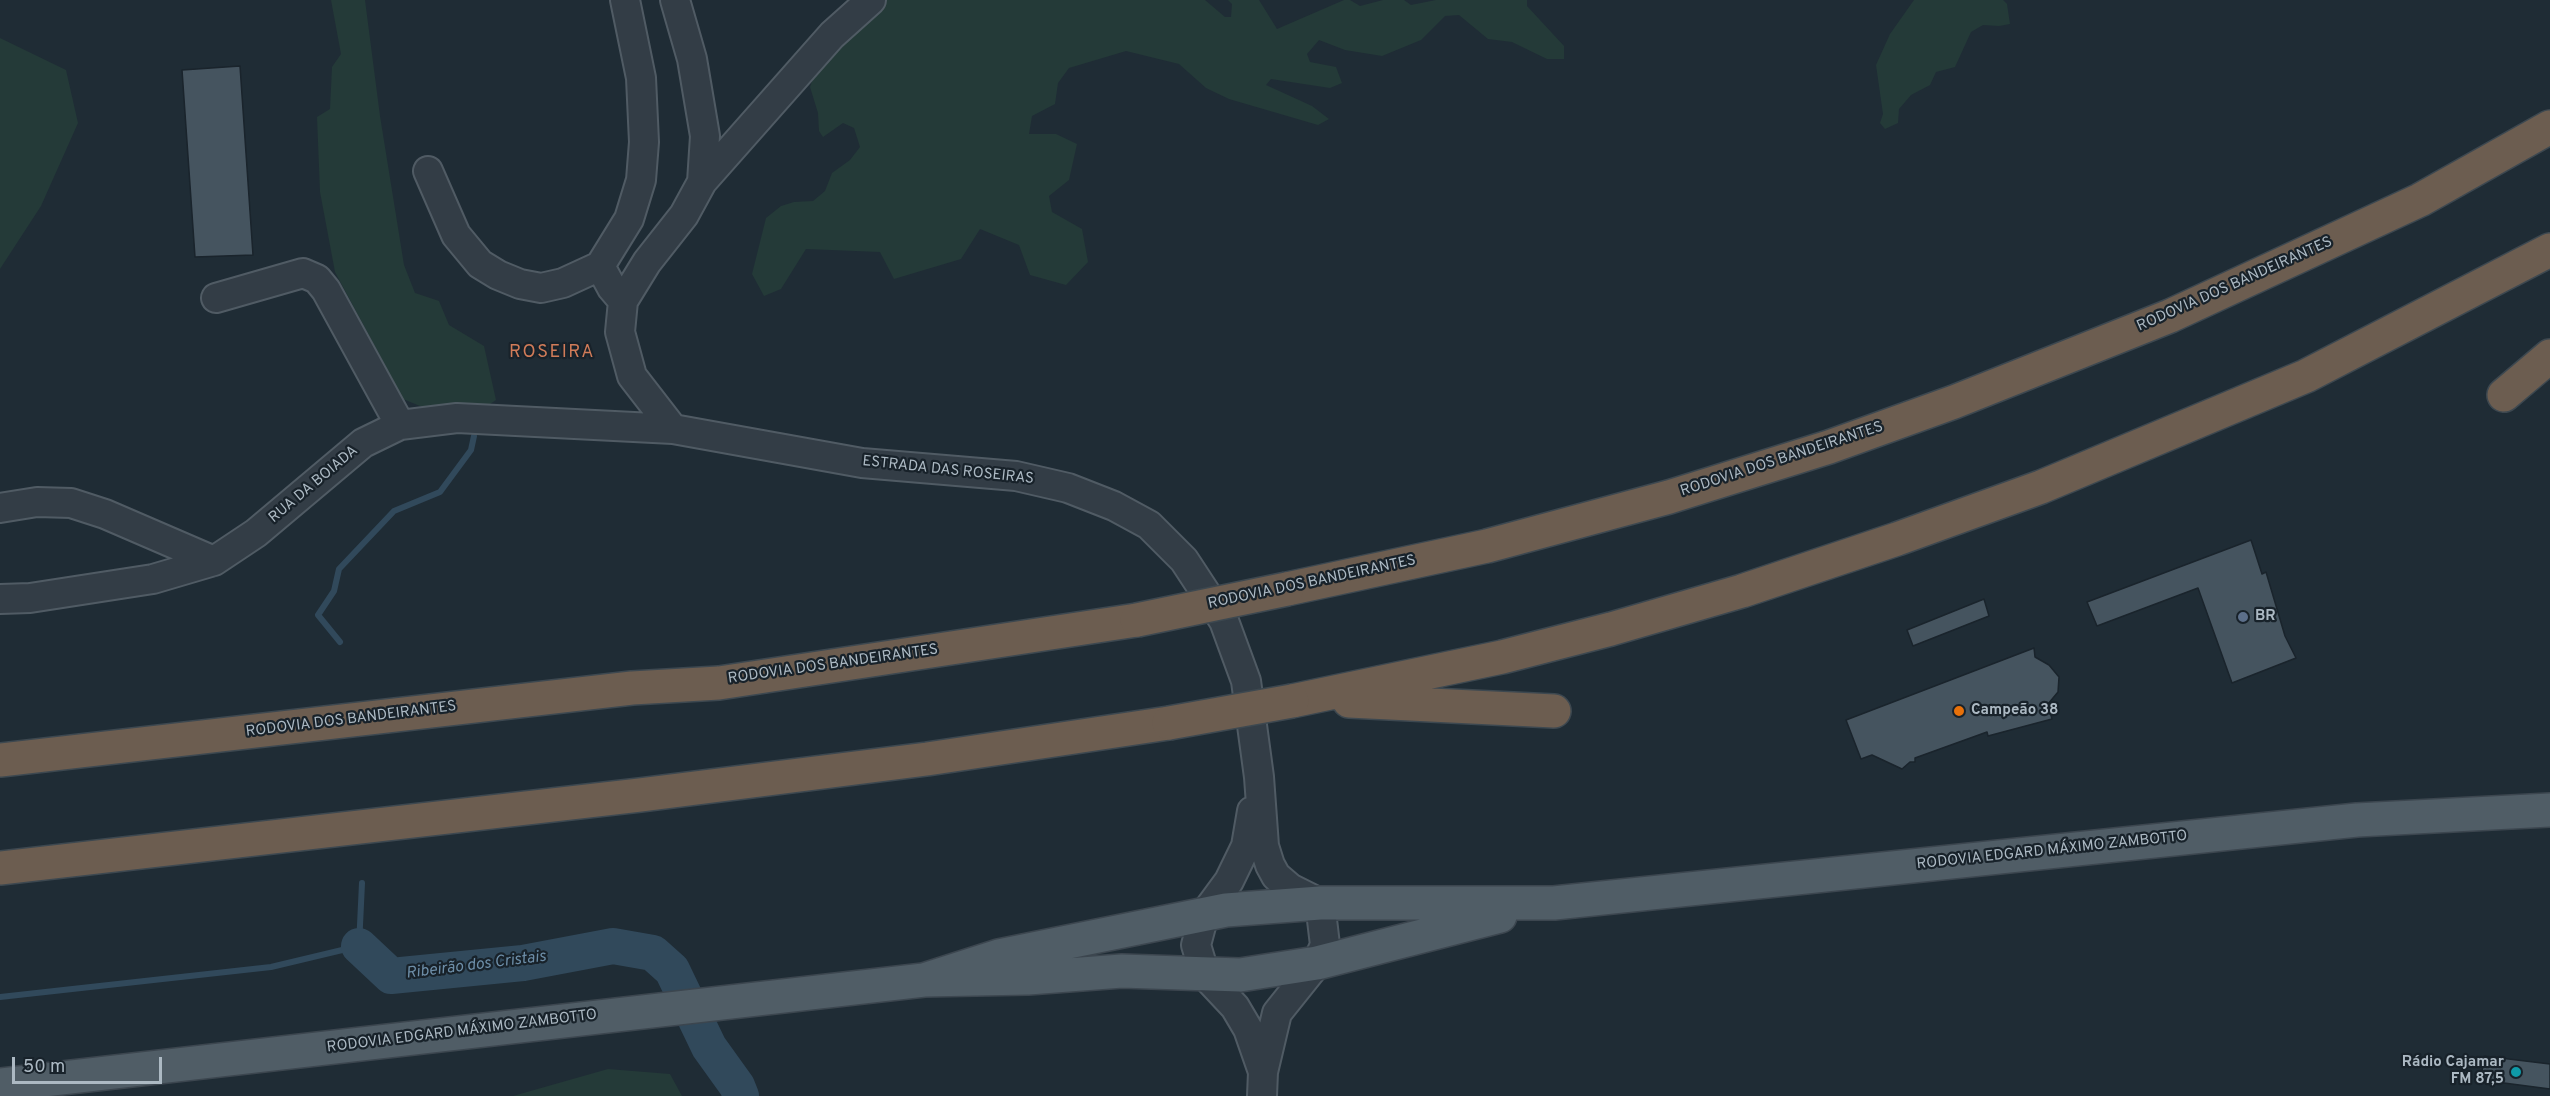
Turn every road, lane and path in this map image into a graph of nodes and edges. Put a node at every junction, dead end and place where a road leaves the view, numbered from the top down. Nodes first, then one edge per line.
1 (625, 0) edge
2 (675, 0) edge
3 (871, 0) edge
4 (2550, 127) edge
5 (428, 171) dead end
6 (702, 182) junction
7 (2550, 250) edge
8 (600, 266) junction
9 (216, 298) dead end
10 (623, 301) junction
11 (2550, 356) edge
12 (2504, 395) dead end
13 (400, 425) junction
14 (673, 429) junction
15 (0, 508) edge
16 (214, 561) junction
17 (0, 599) edge
18 (1297, 700) junction
19 (1554, 711) dead end
20 (0, 759) edge
21 (1259, 777) junction
22 (2550, 810) edge
23 (0, 868) edge
24 (1320, 903) junction
25 (1554, 903) junction
26 (1204, 915) junction
27 (1317, 963) junction
28 (1205, 975) junction
29 (924, 980) junction
30 (1263, 1084) edge
31 (0, 1085) edge

1 - 8 street
2 - 6 street
3 - 6 street
4 - 20 highway, RODOVIA DOS BANDEIRANTES, bridge
5 - 8 street
6 - 10 street
7 - 18 highway
8 - 10 street
9 - 13 street
10 - 14 street
11 - 12 highway
13 - 14 street, RUA DA BOIADA
13 - 16 street, RUA DA BOIADA
14 - 21 street, ESTRADA DAS ROSEIRAS
15 - 16 street
16 - 17 street, RUA DA BOIADA
18 - 19 highway
18 - 23 highway, bridge
21 - 24 street, ESTRADA DAS ROSEIRAS
21 - 26 street, ESTRADA DAS ROSEIRAS
22 - 25 main road, RODOVIA EDGARD MÁXIMO ZAMBOTTO
24 - 25 main road, RODOVIA EDGARD MÁXIMO ZAMBOTTO
24 - 26 main road, RODOVIA EDGARD MÁXIMO ZAMBOTTO
24 - 27 street
25 - 27 main road, RODOVIA EDGARD MÁXIMO ZAMBOTTO
26 - 28 street
26 - 29 main road, RODOVIA EDGARD MÁXIMO ZAMBOTTO
27 - 28 main road, RODOVIA EDGARD MÁXIMO ZAMBOTTO
27 - 30 street
28 - 29 main road, RODOVIA EDGARD MÁXIMO ZAMBOTTO
28 - 30 street
29 - 31 main road, RODOVIA EDGARD MÁXIMO ZAMBOTTO

